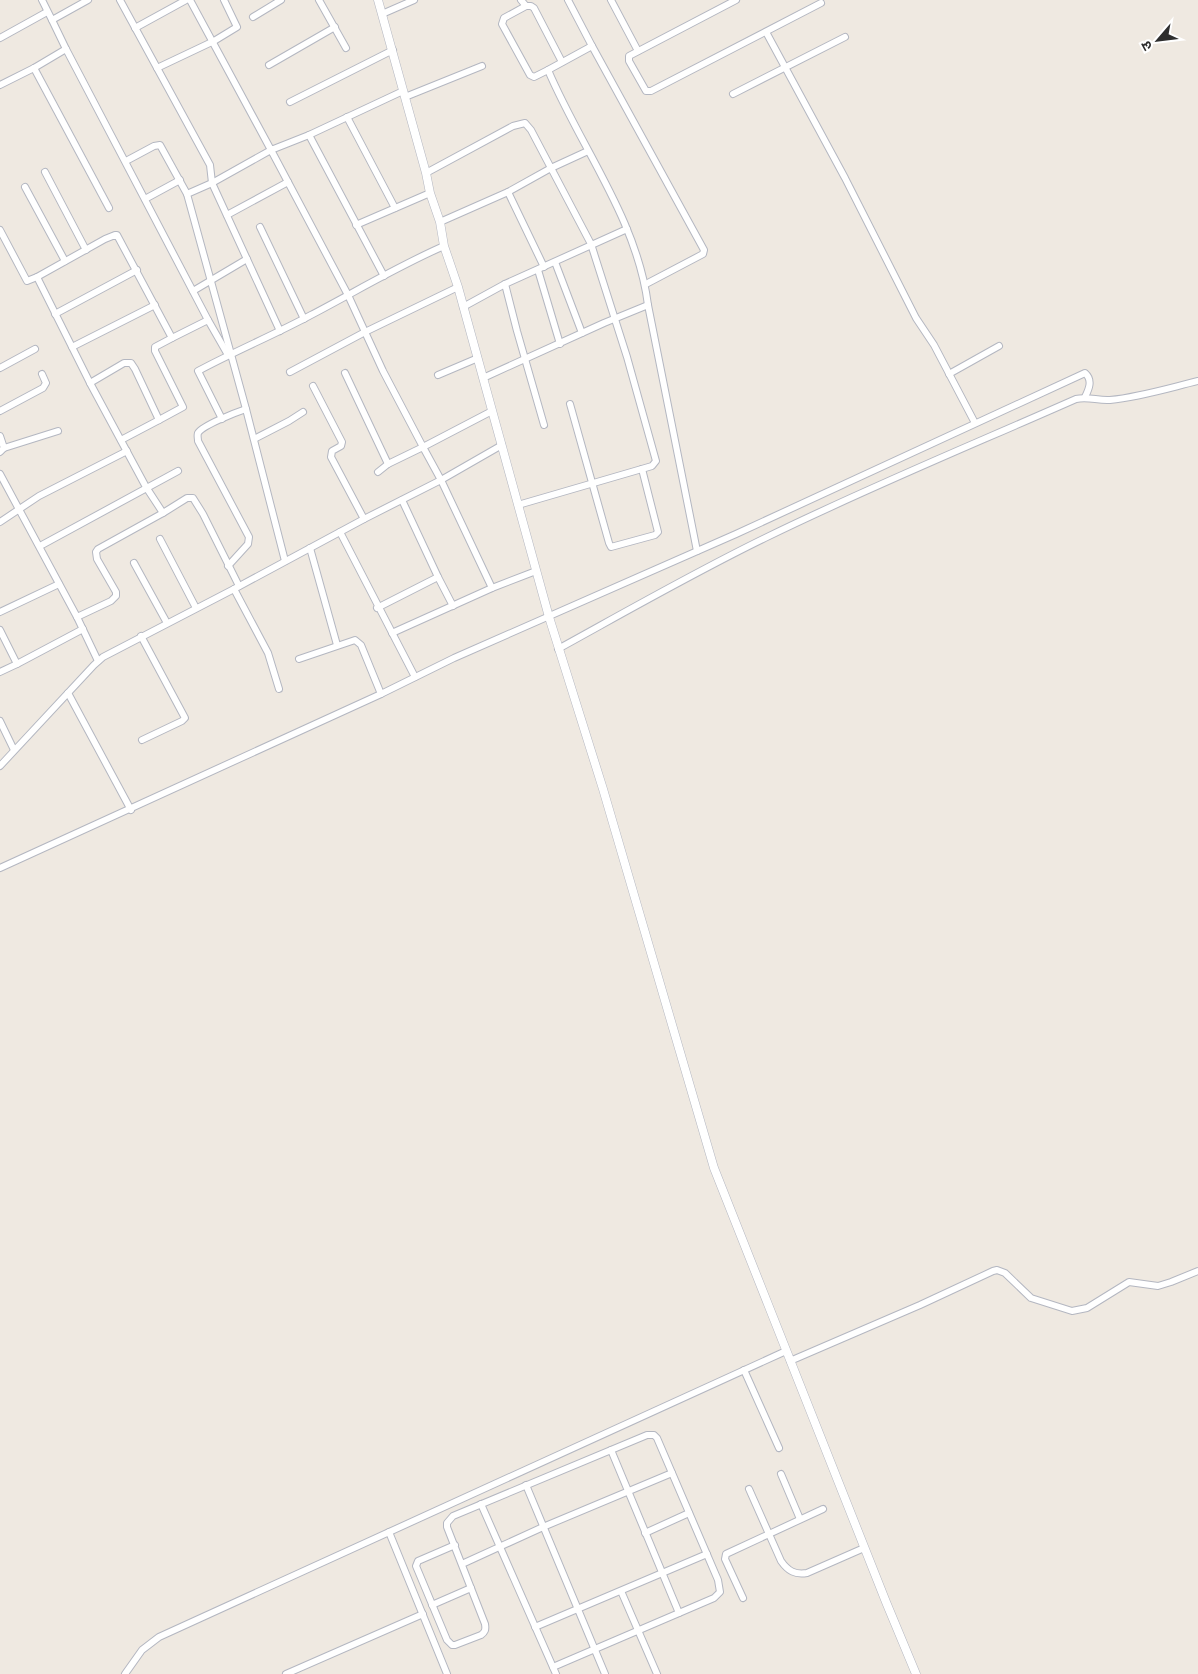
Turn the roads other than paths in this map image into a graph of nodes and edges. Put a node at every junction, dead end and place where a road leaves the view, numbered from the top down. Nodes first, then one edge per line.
1 (42, 0) edge
2 (88, 0) edge
3 (120, 0) edge
4 (186, 0) edge
5 (190, 0) edge
6 (224, 0) edge
7 (281, 0) edge
8 (319, 0) edge
9 (378, 0) edge
10 (414, 0) edge
11 (521, 0) edge
12 (568, 0) edge
13 (611, 0) edge
14 (732, 1) edge
15 (821, 3) dead end
16 (526, 6) junction
17 (47, 12) junction
18 (382, 14) junction
19 (253, 17) dead end
20 (52, 20) junction
21 (335, 27) junction
22 (135, 28) junction
23 (766, 32) junction
24 (845, 37) dead end
25 (0, 38) edge
26 (214, 41) junction
27 (592, 46) junction
28 (346, 48) dead end
29 (66, 49) junction
30 (393, 50) junction
31 (638, 51) junction
32 (562, 62) junction
33 (269, 65) dead end
34 (482, 66) dead end
35 (786, 67) junction
36 (34, 68) junction
37 (156, 68) junction
38 (548, 70) junction
39 (0, 85) edge
40 (404, 94) junction
41 (733, 94) dead end
42 (290, 102) dead end
43 (347, 117) junction
44 (309, 135) junction
45 (272, 150) junction
46 (588, 151) junction
47 (126, 161) junction
48 (551, 168) junction
49 (45, 172) dead end
50 (426, 173) junction
51 (180, 180) junction
52 (288, 182) junction
53 (212, 183) junction
54 (25, 187) dead end
55 (508, 192) junction
56 (430, 193) junction
57 (188, 194) junction
58 (145, 199) junction
59 (110, 208) dead end
60 (394, 208) junction
61 (227, 215) junction
62 (440, 222) junction
63 (356, 225) junction
64 (260, 226) dead end
65 (626, 229) junction
66 (0, 230) edge
67 (591, 244) junction
68 (444, 246) junction
69 (86, 250) junction
70 (248, 259) junction
71 (65, 261) junction
72 (555, 262) junction
73 (541, 268) junction
74 (137, 270) junction
75 (384, 276) junction
76 (37, 277) junction
77 (212, 281) junction
78 (505, 284) junction
79 (646, 284) junction
80 (458, 287) junction
81 (194, 291) junction
82 (348, 295) junction
83 (155, 305) junction
84 (648, 305) junction
85 (463, 307) junction
86 (55, 314) junction
87 (304, 319) junction
88 (614, 319) junction
89 (208, 320) junction
90 (280, 331) junction
91 (365, 332) junction
92 (582, 333) junction
93 (172, 338) junction
94 (560, 344) junction
95 (999, 346) dead end
96 (72, 347) junction
97 (35, 349) dead end
98 (229, 354) junction
99 (478, 358) junction
100 (525, 359) junction
101 (0, 368) edge
102 (290, 372) dead end
103 (345, 373) dead end
104 (42, 374) dead end
105 (949, 374) junction
106 (438, 375) dead end
107 (483, 378) junction
108 (1198, 381) edge
109 (90, 383) junction
110 (313, 386) dead end
111 (1085, 397) junction
112 (570, 404) dead end
113 (246, 408) junction
114 (0, 410) edge
115 (303, 412) dead end
116 (492, 412) junction
117 (222, 419) junction
118 (159, 420) junction
119 (975, 423) junction
120 (544, 425) dead end
121 (58, 431) dead end
122 (0, 436) edge
123 (254, 439) junction
124 (121, 440) junction
125 (502, 445) junction
126 (423, 447) junction
127 (2, 450) edge
128 (127, 451) junction
129 (388, 464) junction
130 (642, 469) junction
131 (178, 470) dead end
132 (378, 472) dead end
133 (0, 475) edge
134 (442, 480) junction
135 (593, 483) junction
136 (146, 487) junction
137 (402, 500) junction
138 (518, 505) junction
139 (20, 509) junction
140 (162, 513) junction
141 (364, 519) junction
142 (0, 522) edge
143 (340, 532) junction
144 (160, 539) dead end
145 (40, 546) junction
146 (310, 548) junction
147 (697, 551) junction
148 (285, 561) junction
149 (134, 563) dead end
150 (228, 566) junction
151 (536, 571) junction
152 (438, 577) junction
153 (59, 584) junction
154 (237, 588) junction
155 (492, 588) junction
156 (453, 606) junction
157 (196, 608) junction
158 (378, 608) junction
159 (0, 612) edge
160 (77, 617) junction
161 (549, 617) junction
162 (167, 623) junction
163 (83, 629) junction
164 (0, 630) edge
165 (392, 633) junction
166 (141, 636) junction
167 (337, 645) junction
168 (558, 649) junction
169 (299, 659) dead end
170 (98, 661) junction
171 (17, 664) junction
172 (0, 672) edge
173 (415, 677) junction
174 (280, 689) dead end
175 (68, 693) junction
176 (381, 694) junction
177 (0, 721) edge
178 (142, 740) dead end
179 (14, 750) junction
180 (0, 766) edge
181 (131, 810) junction
182 (0, 868) edge
183 (1198, 1271) edge
184 (786, 1351) junction
185 (790, 1361) junction
186 (744, 1370) junction
187 (779, 1448) dead end
188 (611, 1450) junction
189 (672, 1473) junction
190 (781, 1474) dead end
191 (526, 1485) junction
192 (749, 1489) dead end
193 (628, 1491) junction
194 (482, 1504) junction
195 (823, 1509) dead end
196 (689, 1513) junction
197 (800, 1519) junction
198 (543, 1527) junction
199 (389, 1532) junction
200 (645, 1533) junction
201 (769, 1533) junction
202 (454, 1545) junction
203 (500, 1547) junction
204 (864, 1548) junction
205 (707, 1554) junction
206 (462, 1564) junction
207 (662, 1574) junction
208 (471, 1588) junction
209 (621, 1591) junction
210 (743, 1598) dead end
211 (432, 1604) junction
212 (577, 1609) junction
213 (680, 1613) junction
214 (423, 1614) junction
215 (535, 1627) junction
216 (638, 1631) junction
217 (594, 1649) junction
218 (553, 1667) junction
219 (125, 1674) edge
220 (286, 1674) edge
221 (447, 1674) edge
222 (556, 1674) edge
223 (604, 1674) edge
224 (657, 1674) edge
225 (916, 1674) edge

1 - 17 street
2 - 20 street
3 - 22 street
4 - 22 street
5 - 26 street
6 - 26 street
7 - 19 street
8 - 21 street
9 - 18 street
10 - 18 street
11 - 16 street
12 - 27 street
13 - 31 street
14 - 31 street
15 - 23 street
16 - 32 street
16 - 38 street
17 - 20 street
17 - 25 street
18 - 30 street
20 - 29 street
21 - 28 street
21 - 33 street
22 - 37 street
23 - 31 street
23 - 35 street
24 - 35 street
26 - 37 street
26 - 45 street
27 - 32 street
27 - 79 street
29 - 36 street
29 - 47 street
30 - 40 street
30 - 42 street
32 - 38 street
34 - 40 street
35 - 41 street
35 - 105 street
36 - 39 street
36 - 59 street
37 - 53 street
38 - 46 street
40 - 43 street
40 - 50 street
43 - 44 street
43 - 60 street
44 - 45 street
44 - 63 street
45 - 52 street
45 - 53 street
46 - 48 street
46 - 65 street
47 - 51 street
47 - 58 street
48 - 50 street
48 - 55 street
48 - 67 street
49 - 69 street
50 - 56 street
51 - 57 street
51 - 58 street
52 - 61 street
52 - 82 street
53 - 57 street
53 - 61 street
54 - 71 street
55 - 62 street
55 - 73 street
56 - 60 street
56 - 62 street
57 - 77 street
58 - 81 street
60 - 63 street
61 - 70 street
62 - 68 street
63 - 75 street
64 - 87 street
65 - 67 street
65 - 79 street
66 - 76 street
67 - 72 street
67 - 88 street
68 - 75 street
68 - 80 street
69 - 71 street
69 - 74 street
70 - 77 street
70 - 90 street
71 - 76 street
72 - 73 street
72 - 92 street
73 - 78 street
73 - 94 street
74 - 83 street
74 - 86 street
75 - 82 street
76 - 86 street
77 - 81 street
77 - 98 street
78 - 85 street
78 - 100 street
79 - 84 street
80 - 85 street
80 - 91 street
81 - 89 street
82 - 87 street
82 - 91 street
83 - 93 street
83 - 96 street
84 - 88 street
84 - 147 street
85 - 99 street
86 - 96 street
87 - 90 street
88 - 92 street
88 - 130 street
89 - 93 street
89 - 98 street
90 - 98 street
91 - 102 street
91 - 126 street
92 - 94 street
93 - 118 street
94 - 100 street
95 - 105 street
96 - 109 street
97 - 101 street
98 - 113 street
98 - 117 street
99 - 106 street
99 - 107 street
100 - 107 street
100 - 120 street
103 - 129 street
104 - 114 street
105 - 119 street
107 - 116 street
108 - 111 street
109 - 118 street
109 - 124 street
110 - 141 street
111 - 119 street
111 - 168 street
112 - 135 street
113 - 117 street
113 - 123 street
115 - 123 street
116 - 125 street
116 - 126 street
117 - 150 street
118 - 124 street
119 - 147 street
121 - 127 street
122 - 127 street
123 - 148 street
124 - 128 street
125 - 134 street
125 - 138 street
126 - 129 street
126 - 134 street
128 - 136 street
128 - 139 street
129 - 132 street
130 - 135 street
130 - 135 street
131 - 136 street
133 - 139 street
134 - 137 street
134 - 155 street
135 - 138 street
136 - 140 street
136 - 145 street
137 - 141 street
137 - 152 street
138 - 151 street
139 - 142 street
139 - 145 street
140 - 150 street
140 - 160 street
141 - 143 street
143 - 146 street
143 - 158 street
144 - 157 street
145 - 153 street
146 - 148 street
146 - 167 street
147 - 161 street
148 - 154 street
149 - 162 street
150 - 154 street
151 - 155 street
151 - 161 street
152 - 156 street
152 - 158 street
153 - 159 street
153 - 160 street
154 - 157 street
154 - 174 street
155 - 156 street
156 - 165 street
157 - 162 street
158 - 165 street
160 - 163 street
161 - 168 street
161 - 173 street
162 - 166 street
163 - 170 street
163 - 171 street
164 - 171 street
165 - 173 street
166 - 170 street
166 - 178 street
167 - 169 street
167 - 176 street
168 - 184 street
170 - 175 street
171 - 172 street
173 - 176 street
175 - 179 street
175 - 181 street
176 - 181 street
177 - 179 street
179 - 180 street
181 - 182 street
183 - 185 street
184 - 185 street
184 - 186 street
185 - 204 street
186 - 187 street
186 - 199 street
188 - 189 street
188 - 191 street
188 - 193 street
189 - 193 street
189 - 196 street
190 - 197 street
191 - 194 street
191 - 198 street
192 - 201 street
193 - 198 street
193 - 200 street
194 - 202 street
194 - 203 street
195 - 197 street
196 - 200 street
196 - 205 street
197 - 201 street
198 - 203 street
198 - 212 street
199 - 214 street
199 - 219 street
200 - 207 street
201 - 204 street
201 - 210 street
202 - 206 street
202 - 211 street
203 - 206 street
203 - 215 street
204 - 225 street
205 - 207 street
205 - 213 street
206 - 208 street
207 - 209 street
207 - 213 street
208 - 211 street
208 - 211 street
209 - 212 street
209 - 216 street
212 - 215 street
212 - 217 street
213 - 216 street
214 - 220 street
214 - 221 street
215 - 218 street
216 - 217 street
216 - 224 street
217 - 218 street
217 - 223 street
218 - 222 street

